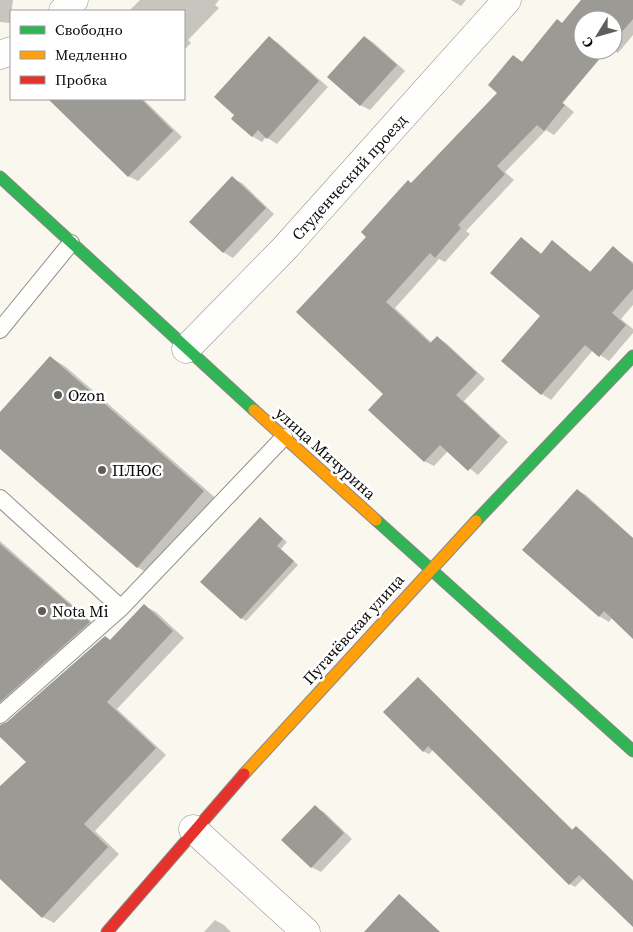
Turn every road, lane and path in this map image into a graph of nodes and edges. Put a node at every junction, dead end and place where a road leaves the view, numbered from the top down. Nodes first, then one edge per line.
1 (74, 0) edge
2 (507, 0) edge
3 (64, 10) edge
4 (0, 177) edge
5 (71, 243) junction
6 (0, 330) edge
7 (186, 349) junction
8 (633, 356) edge
9 (284, 437) junction
10 (0, 498) edge
11 (430, 568) junction
12 (120, 608) junction
13 (0, 715) edge
14 (633, 751) edge
15 (193, 829) junction
16 (107, 932) edge
17 (306, 932) edge

1 - 3 street
2 - 7 street, Студенческий проезд
4 - 5 main road, улица Мичурина
5 - 6 lane
5 - 7 main road, улица Мичурина
7 - 9 main road, улица Мичурина
8 - 11 main road, Пугачёвская улица
9 - 11 main road, улица Мичурина
9 - 12 lane
10 - 12 lane
11 - 14 main road, улица Мичурина
11 - 15 main road, Пугачёвская улица
12 - 13 lane
15 - 16 main road, Пугачёвская улица
15 - 17 street

